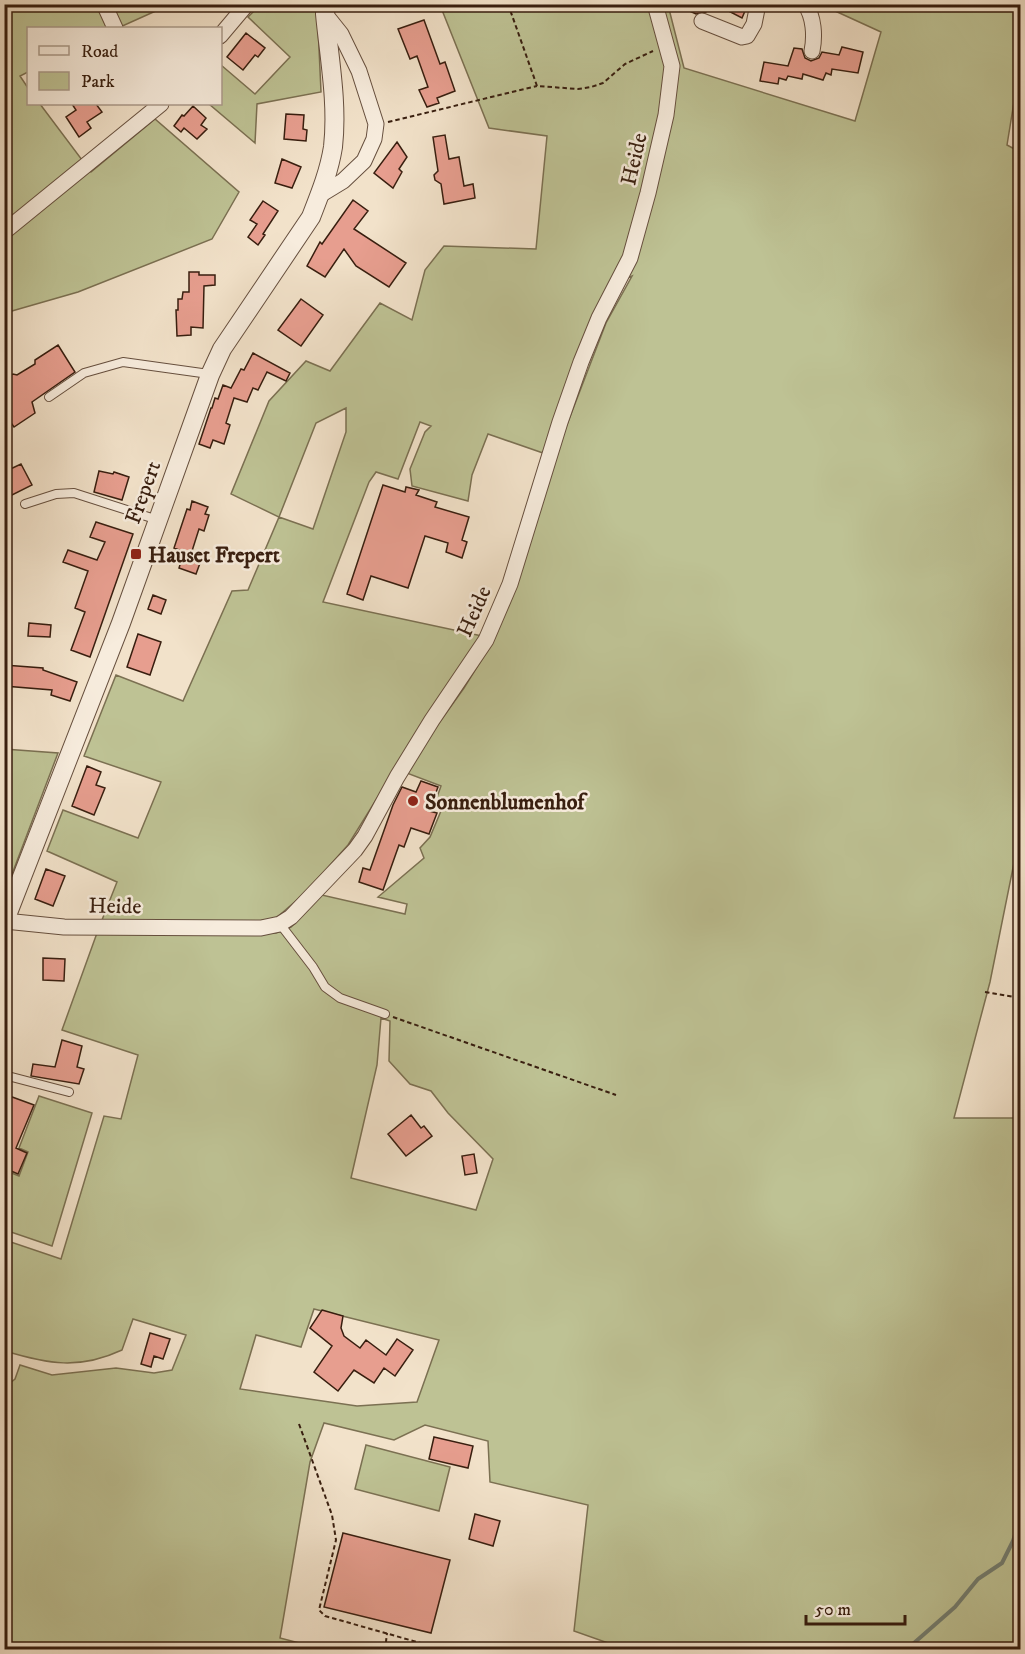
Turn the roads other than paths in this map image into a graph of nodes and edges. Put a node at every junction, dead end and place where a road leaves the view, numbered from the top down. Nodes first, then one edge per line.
1 (104, 4) edge
2 (247, 4) edge
3 (655, 4) edge
4 (758, 4) edge
5 (805, 4) edge
6 (325, 9) edge
7 (702, 21) dead end
8 (114, 27) edge
9 (222, 34) edge
10 (812, 51) dead end
11 (160, 105) edge
12 (320, 195) junction
13 (4, 232) edge
14 (210, 375) junction
15 (49, 397) dead end
16 (25, 504) dead end
17 (158, 520) junction
18 (5, 922) edge
19 (280, 924) junction
20 (385, 1014) road end
21 (4, 1076) edge
22 (69, 1092) dead end

1 - 8 street
2 - 9 street
3 - 19 street, Heide
4 - 7 street
5 - 10 street
6 - 12 street, Frepert
6 - 12 street, Frepert
11 - 13 street
12 - 14 street, Frepert
14 - 15 lane
14 - 17 street, Frepert
16 - 17 lane
17 - 18 street, Frepert
18 - 19 street, Heide
19 - 20 lane
21 - 22 lane

